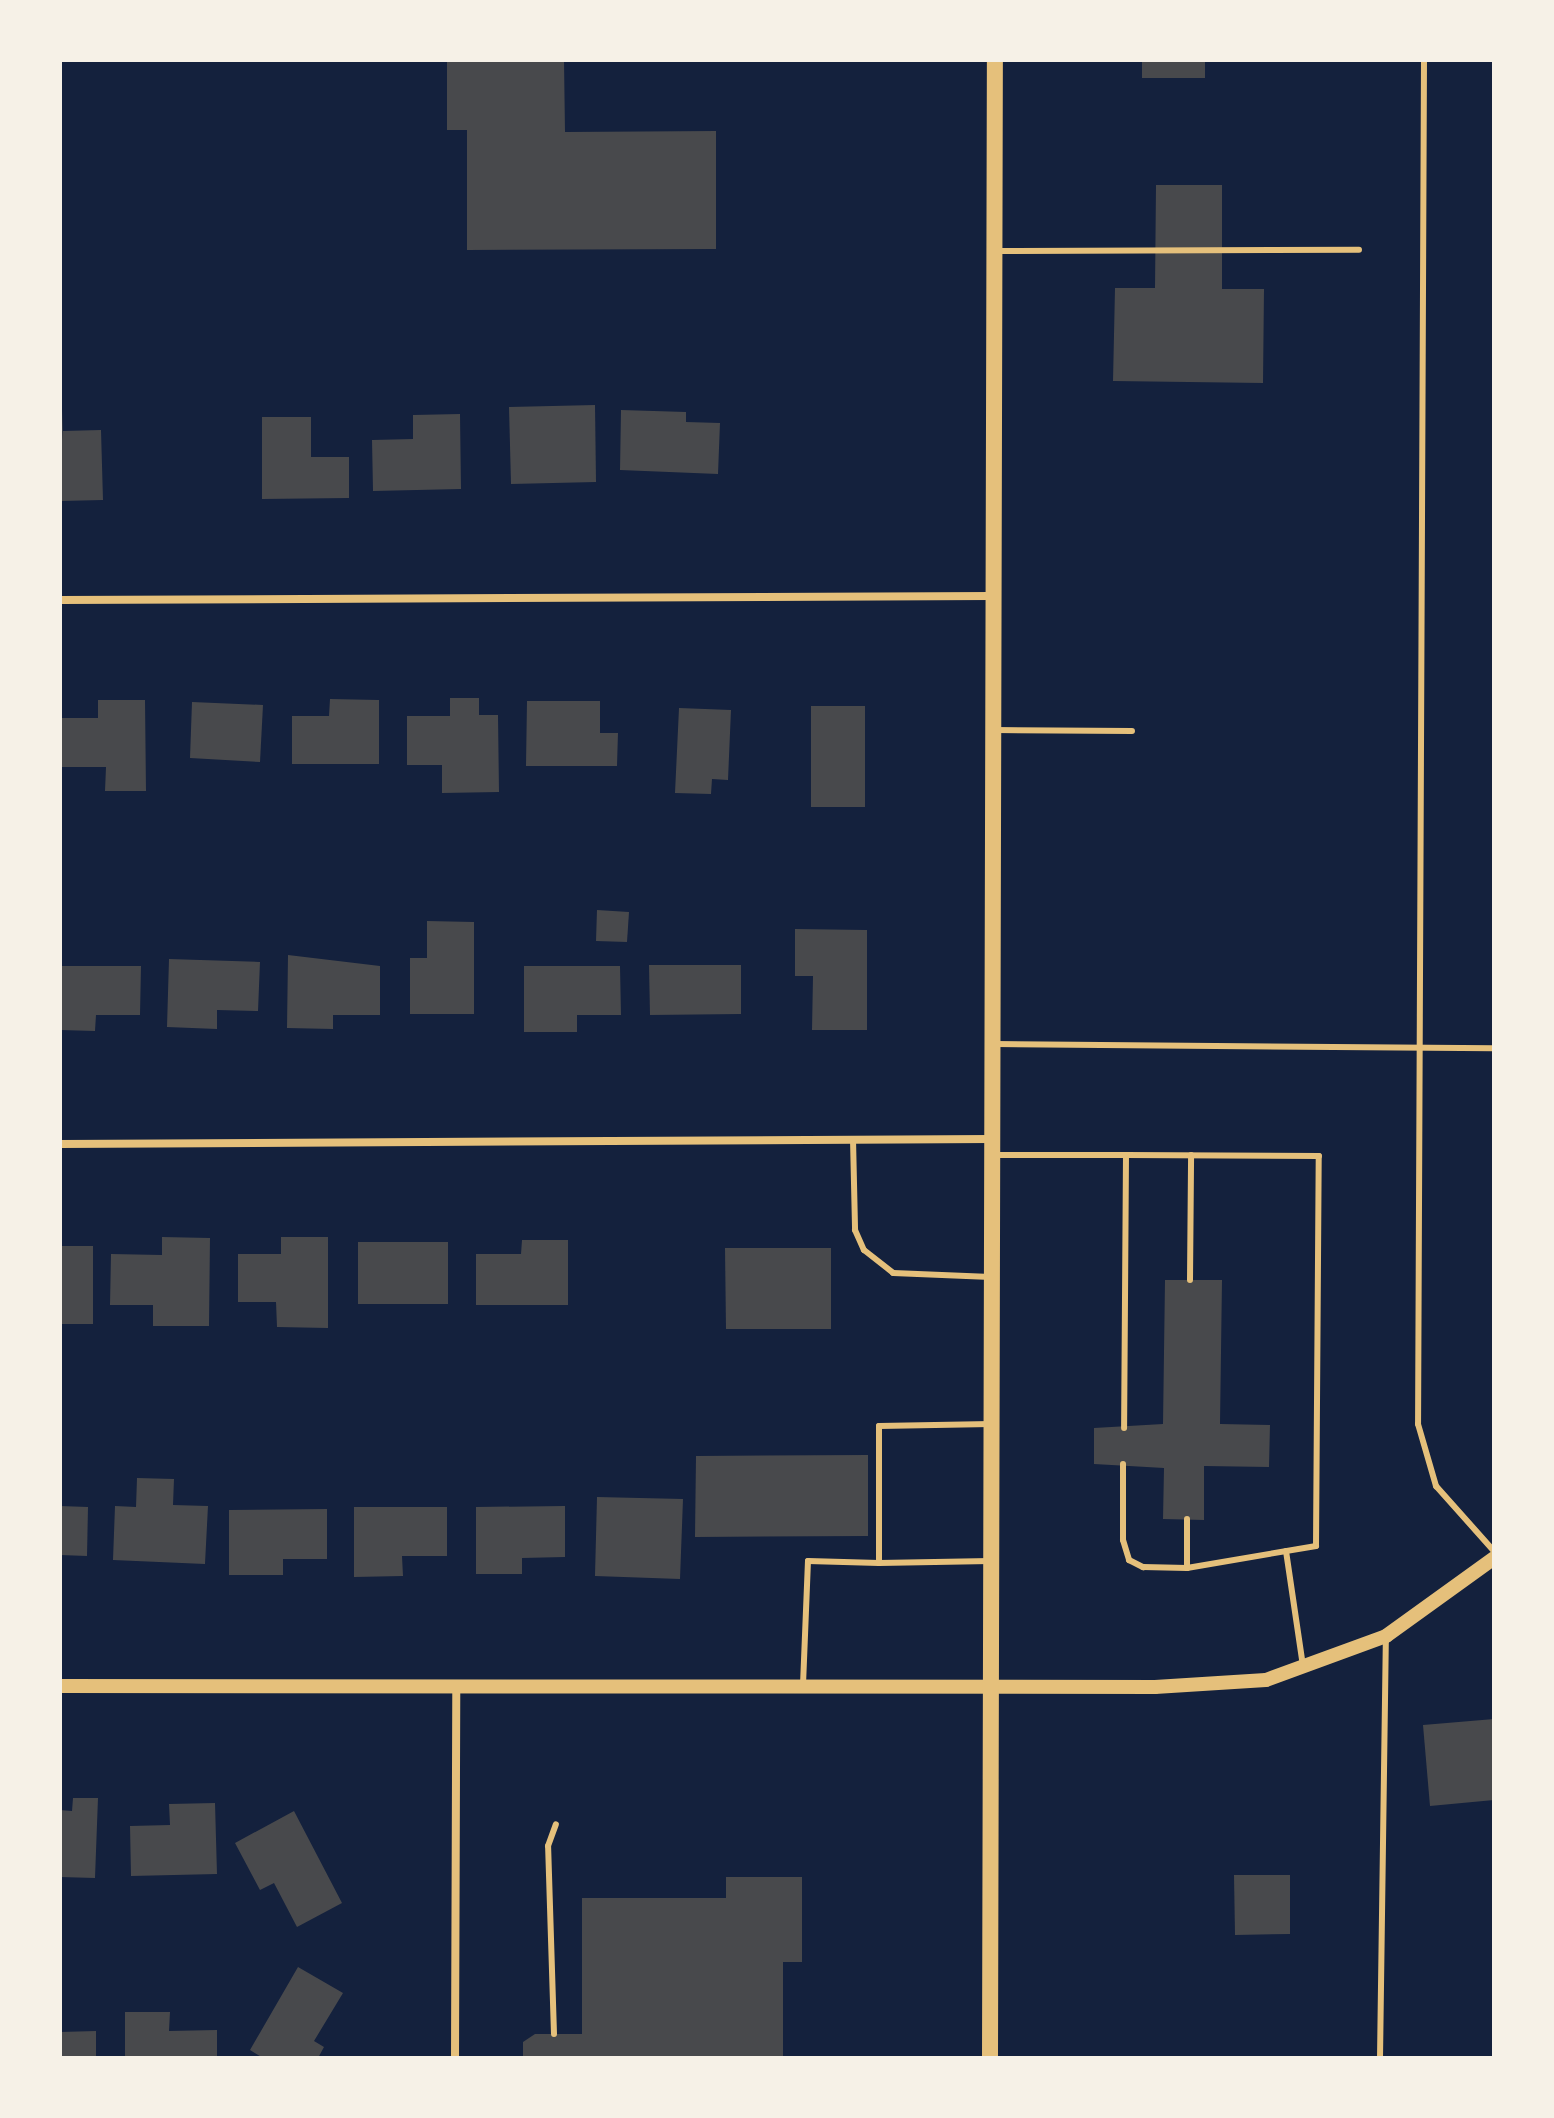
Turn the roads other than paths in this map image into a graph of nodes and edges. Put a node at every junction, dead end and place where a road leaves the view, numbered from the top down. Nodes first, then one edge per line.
1 (995, 60) edge
2 (1424, 60) edge
3 (1359, 250) dead end
4 (994, 251) junction
5 (992, 596) junction
6 (60, 600) edge
7 (993, 730) junction
8 (1132, 731) dead end
9 (992, 1044) junction
10 (1420, 1048) junction
11 (1494, 1048) edge
12 (853, 1139) junction
13 (60, 1144) edge
14 (991, 1147) junction
15 (1126, 1155) junction
16 (1191, 1155) junction
17 (991, 1277) junction
18 (1190, 1280) dead end
19 (991, 1424) junction
20 (1124, 1428) dead end
21 (1123, 1464) dead end
22 (1187, 1519) dead end
23 (1286, 1551) junction
24 (1494, 1551) edge
25 (1494, 1558) edge
26 (991, 1561) junction
27 (879, 1563) junction
28 (1187, 1568) junction
29 (1386, 1636) junction
30 (1303, 1666) junction
31 (456, 1685) junction
32 (803, 1685) junction
33 (60, 1686) edge
34 (991, 1688) junction
35 (556, 1824) dead end
36 (554, 2034) dead end
37 (455, 2058) edge
38 (990, 2058) edge
39 (1380, 2058) edge

1 - 4 main road
2 - 10 lane
3 - 4 lane
4 - 5 main road
5 - 6 street
5 - 7 main road
7 - 8 lane
7 - 9 main road
9 - 10 lane
9 - 14 main road
10 - 11 lane
10 - 24 lane
12 - 13 street
12 - 14 street
12 - 17 lane
14 - 15 lane
14 - 17 main road
15 - 16 lane
15 - 20 lane
16 - 18 lane
16 - 23 lane
17 - 19 main road
19 - 26 main road
19 - 27 lane
21 - 28 lane
22 - 28 lane
23 - 28 lane
23 - 30 lane
25 - 29 street
26 - 27 lane
26 - 34 main road
27 - 32 lane
29 - 30 street
29 - 39 lane
30 - 34 street
31 - 32 street
31 - 33 street
31 - 37 street
32 - 34 street
34 - 38 main road
35 - 36 lane

